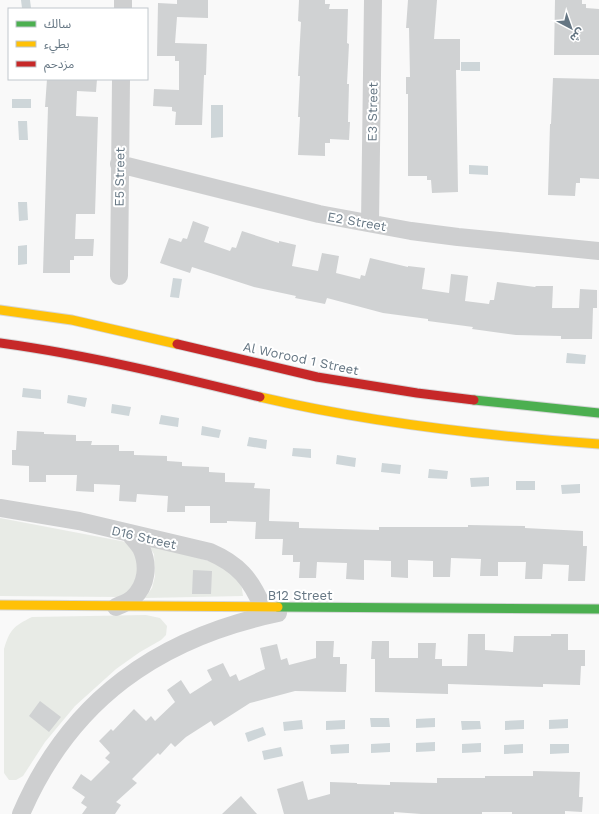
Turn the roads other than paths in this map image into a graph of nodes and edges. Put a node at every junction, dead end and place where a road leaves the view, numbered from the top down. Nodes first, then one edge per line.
1 (373, 0) edge
2 (121, 80) edge
3 (119, 164) junction
4 (370, 223) junction
5 (599, 251) edge
6 (118, 276) dead end
7 (0, 310) edge
8 (0, 343) edge
9 (599, 413) edge
10 (599, 444) edge
11 (0, 508) edge
12 (129, 533) junction
13 (0, 605) edge
14 (116, 607) junction
15 (263, 608) junction
16 (300, 608) junction
17 (599, 609) edge
18 (21, 814) edge

1 - 4 street, E3 Street
2 - 3 street, E5 Street
3 - 4 street, E2 Street
3 - 6 street, E5 Street
4 - 5 street, E2 Street
7 - 9 street, Al Worood 1 Street
8 - 10 street
11 - 12 street, D16 Street
12 - 14 street
12 - 15 street, D16 Street
13 - 14 street, B12 Street
14 - 15 street, B12 Street
15 - 16 street, B12 Street
16 - 17 street, B12 Street
16 - 18 street

